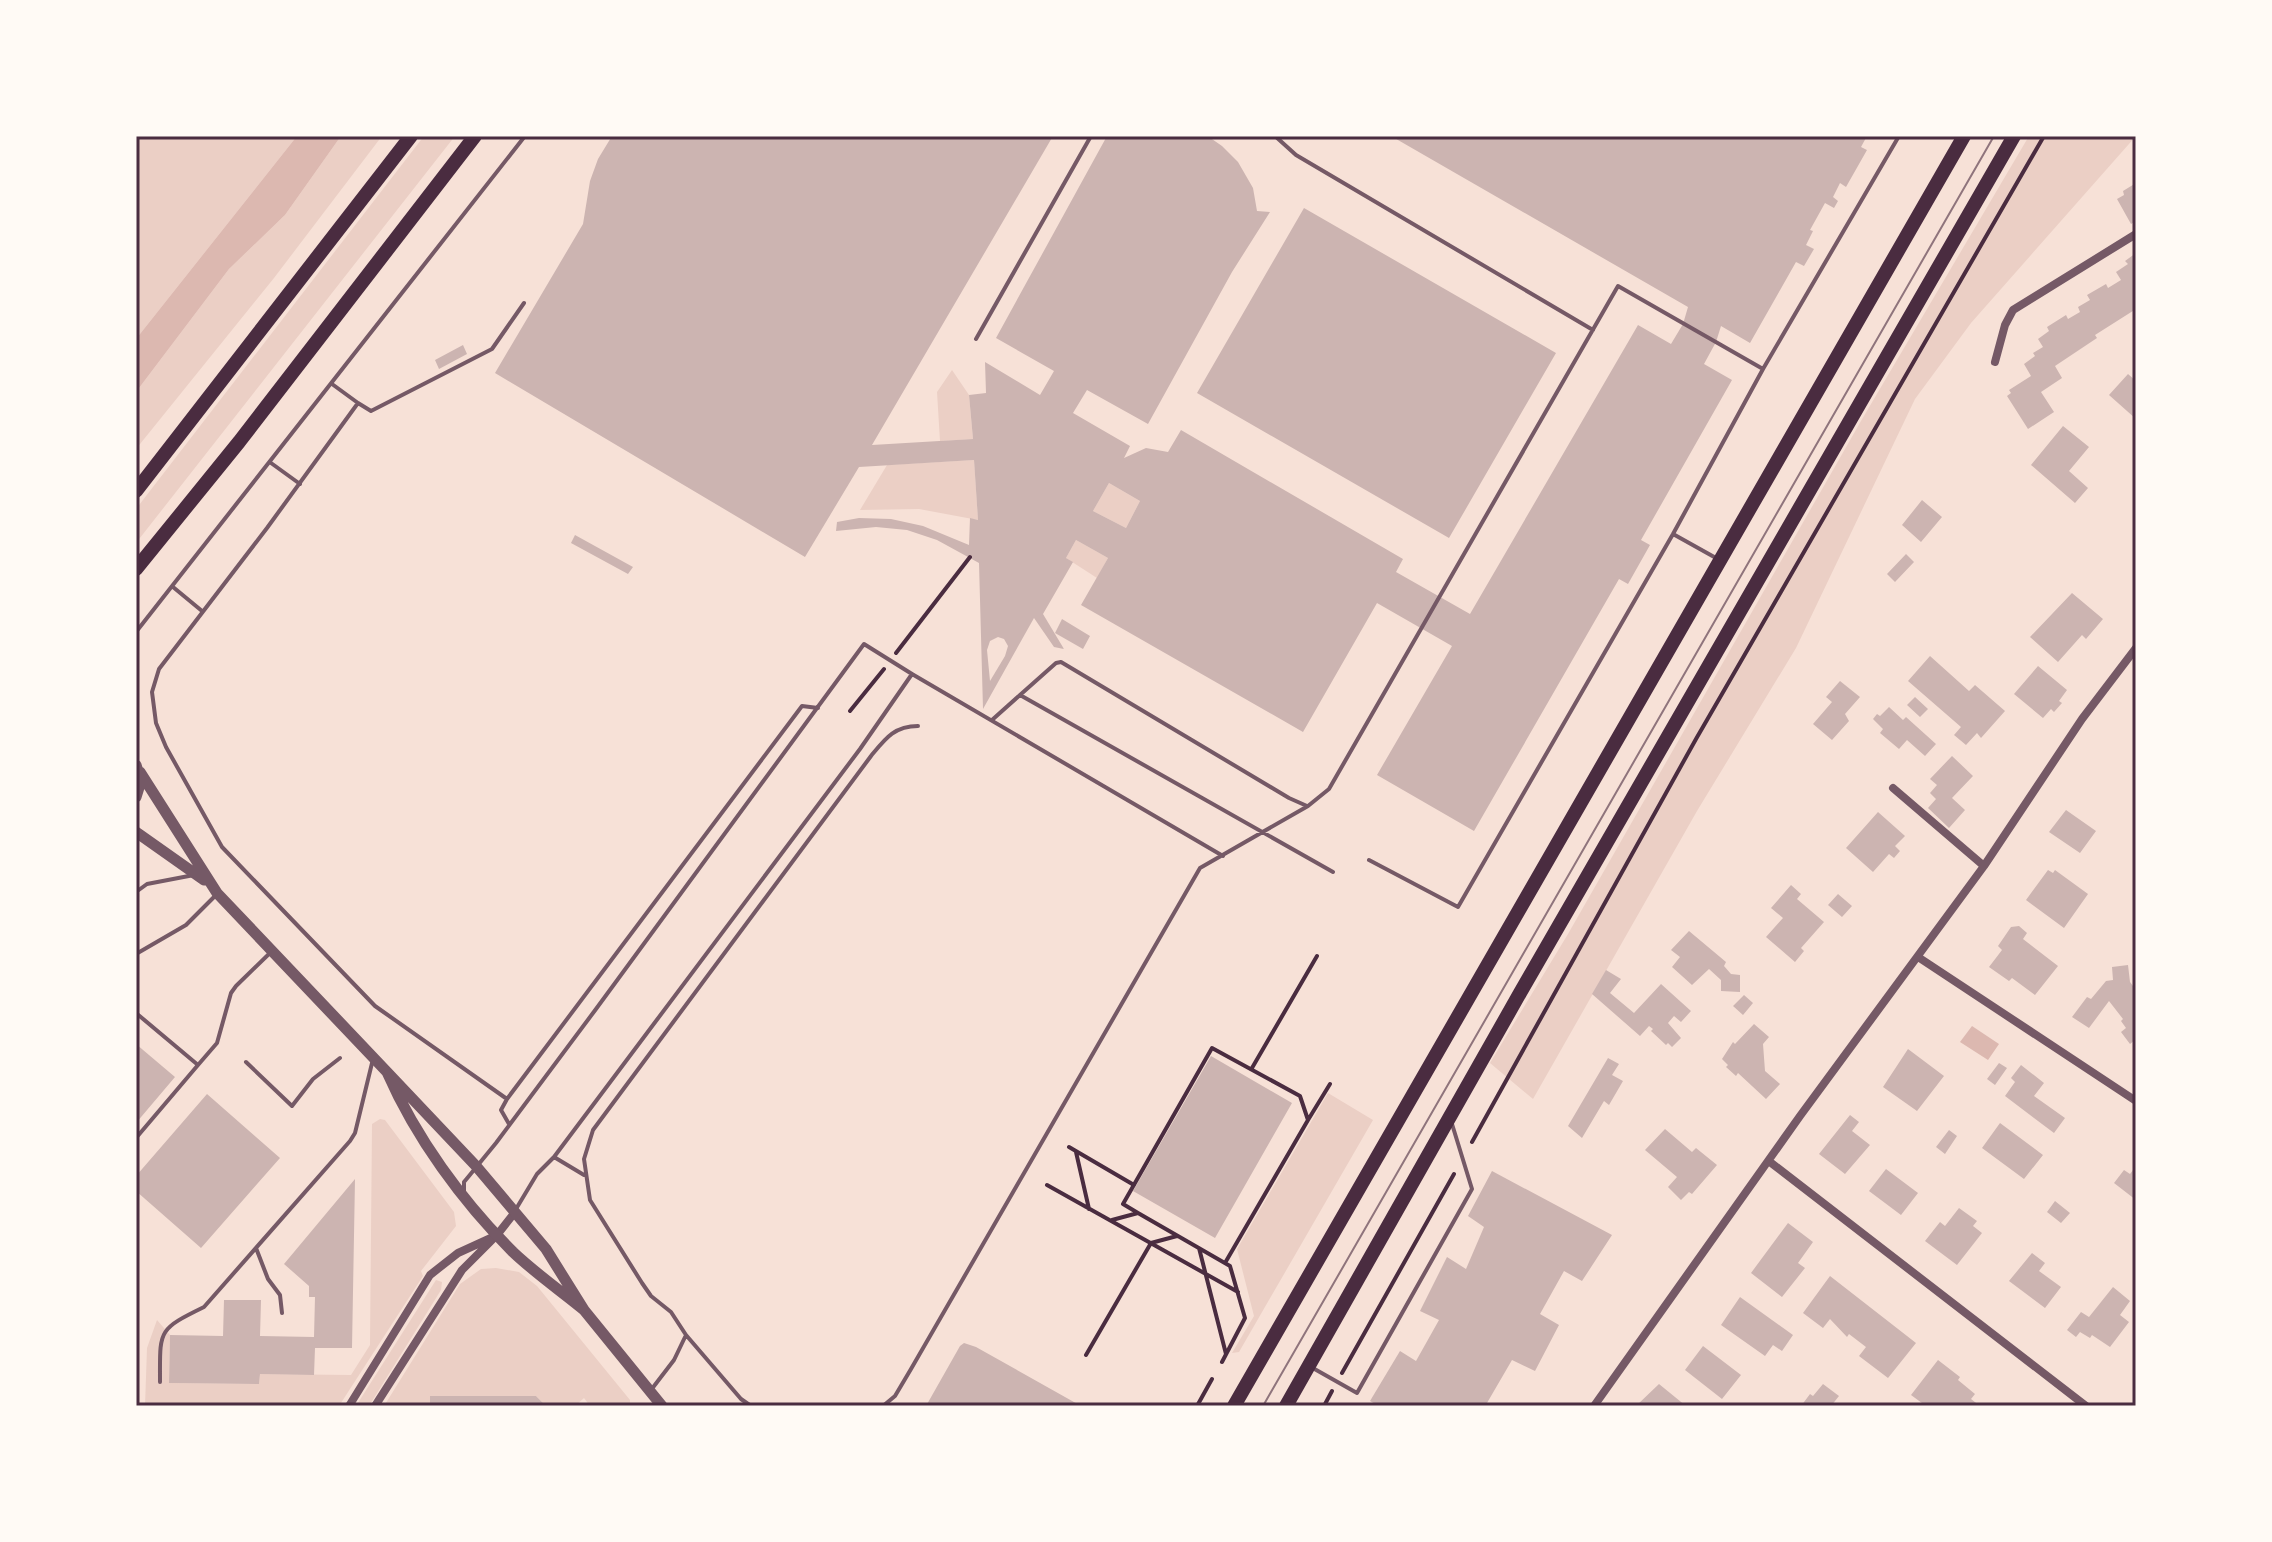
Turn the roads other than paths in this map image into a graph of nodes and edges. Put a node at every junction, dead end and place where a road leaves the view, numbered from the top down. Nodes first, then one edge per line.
1 (411, 136) edge
2 (475, 136) edge
3 (525, 136) edge
4 (1091, 136) edge
5 (1275, 136) edge
6 (1899, 136) edge
7 (1964, 136) edge
8 (2014, 136) edge
9 (2136, 234) edge
10 (524, 303) dead end
11 (1593, 330) junction
12 (976, 339) dead end
13 (1995, 362) dead end
14 (1763, 369) junction
15 (332, 384) junction
16 (358, 403) junction
17 (271, 463) junction
18 (300, 484) junction
19 (136, 491) edge
20 (1673, 534) junction
21 (1720, 561) junction
22 (136, 569) edge
23 (173, 586) junction
24 (202, 611) junction
25 (136, 632) edge
26 (2136, 648) edge
27 (912, 674) junction
28 (1020, 695) junction
29 (818, 708) junction
30 (992, 720) junction
31 (918, 726) dead end
32 (138, 769) edge
33 (1893, 788) dead end
34 (136, 797) edge
35 (1308, 806) junction
36 (136, 832) edge
37 (1264, 832) junction
38 (1223, 856) junction
39 (1369, 860) dead end
40 (1984, 866) junction
41 (1333, 872) dead end
42 (197, 875) junction
43 (214, 889) junction
44 (136, 892) edge
45 (273, 950) junction
46 (136, 954) edge
47 (1918, 957) junction
48 (136, 1013) edge
49 (374, 1057) junction
50 (340, 1058) dead end
51 (246, 1062) dead end
52 (198, 1065) junction
53 (387, 1072) junction
54 (507, 1099) junction
55 (2136, 1101) edge
56 (1450, 1118) junction
57 (510, 1124) junction
58 (136, 1138) edge
59 (554, 1157) junction
60 (1770, 1162) junction
61 (476, 1166) junction
62 (584, 1175) junction
63 (464, 1195) junction
64 (515, 1212) junction
65 (497, 1235) junction
66 (256, 1248) junction
67 (584, 1310) junction
68 (282, 1313) dead end
69 (136, 1315) edge
70 (686, 1335) junction
71 (1309, 1366) junction
72 (160, 1382) dead end
73 (650, 1392) junction
74 (137, 1406) edge
75 (349, 1406) edge
76 (375, 1406) edge
77 (662, 1406) edge
78 (751, 1406) edge
79 (883, 1406) edge
80 (1234, 1406) edge
81 (1286, 1406) edge
82 (1594, 1406) edge
83 (2086, 1406) edge

1 - 19 main road
2 - 22 main road
3 - 15 lane
4 - 12 lane
5 - 11 lane
6 - 14 lane
7 - 21 main road
8 - 56 main road
9 - 13 street
10 - 16 lane
11 - 14 lane
11 - 35 lane
14 - 20 lane
15 - 16 lane
15 - 17 lane
16 - 18 lane
17 - 18 lane
17 - 23 lane
18 - 24 lane
20 - 21 lane
20 - 39 lane
21 - 80 main road
23 - 24 lane
23 - 25 lane
24 - 54 lane
26 - 40 street
27 - 29 lane
27 - 30 lane
27 - 59 lane
28 - 30 lane
28 - 35 lane
28 - 37 lane
29 - 54 lane
29 - 57 lane
30 - 38 lane
31 - 62 lane
32 - 34 street
32 - 43 street
33 - 40 street
35 - 37 lane
36 - 42 street
37 - 38 lane
37 - 41 lane
38 - 79 lane
40 - 47 street
42 - 43 street
42 - 44 lane
43 - 45 street
43 - 46 lane
45 - 49 street
45 - 52 lane
47 - 55 street
47 - 60 street
48 - 52 lane
49 - 53 street
49 - 66 lane
50 - 51 lane
52 - 58 lane
53 - 61 street
53 - 63 street
54 - 57 lane
56 - 71 main road
56 - 71 lane
57 - 61 lane
59 - 62 lane
59 - 64 lane
60 - 82 street
60 - 83 street
61 - 63 lane
61 - 64 street
62 - 70 lane
63 - 65 street
64 - 65 street
64 - 67 street
65 - 67 street
65 - 75 street
65 - 76 street
66 - 68 lane
66 - 72 lane
67 - 73 street
69 - 74 lane
70 - 73 lane
70 - 78 lane
71 - 81 main road
73 - 77 street

